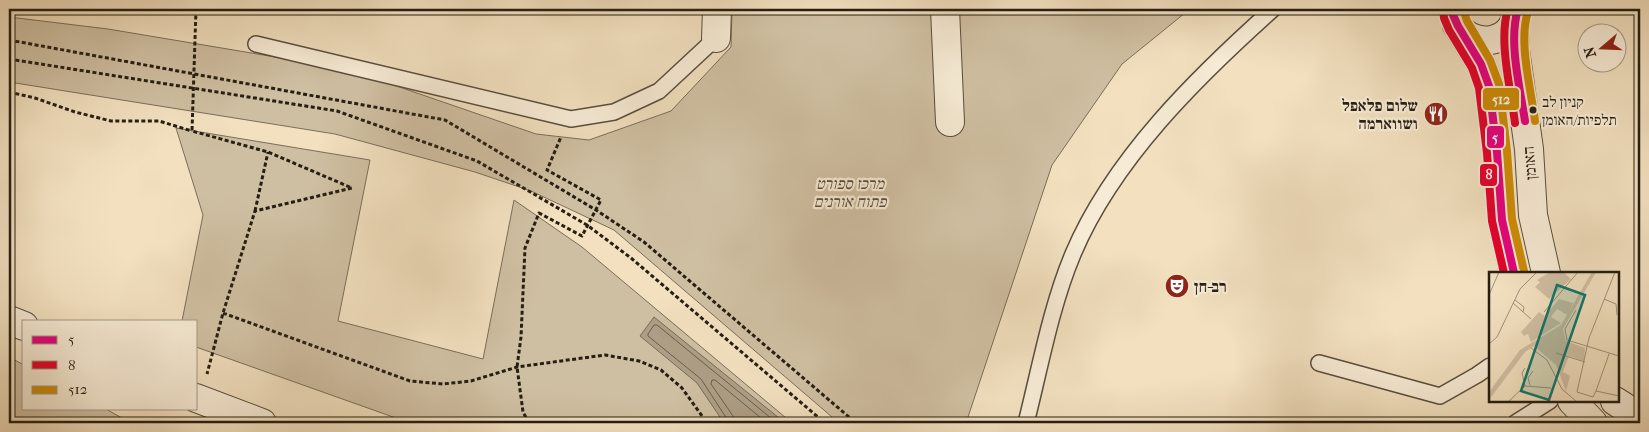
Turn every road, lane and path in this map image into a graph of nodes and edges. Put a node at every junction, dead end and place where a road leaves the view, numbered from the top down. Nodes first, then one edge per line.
1 (196, 9) edge
2 (717, 9) edge
3 (945, 9) edge
4 (1273, 9) edge
5 (1517, 12) edge
6 (1455, 17) edge
7 (716, 38) joint
8 (9, 40) edge
9 (256, 44) dead end
10 (9, 59) edge
11 (194, 73) junction
12 (194, 89) junction
13 (9, 92) edge
14 (571, 118) junction
15 (950, 122) dead end
16 (192, 131) junction
17 (268, 152) junction
18 (596, 210) junction
19 (255, 211) junction
20 (587, 225) junction
21 (1514, 272) edge
22 (1546, 272) edge
23 (224, 313) junction
24 (9, 320) edge
25 (22, 325) edge
26 (1319, 363) dead end
27 (517, 367) junction
28 (1489, 367) edge
29 (198, 399) edge
30 (1548, 402) edge
31 (1573, 402) edge
32 (1616, 402) edge
33 (1640, 418) edge
34 (262, 423) edge
35 (529, 423) edge
36 (707, 423) edge
37 (825, 423) edge
38 (856, 423) edge
39 (1026, 423) edge
40 (1515, 423) edge
41 (1593, 423) edge

1 - 11 path
2 - 7 street
3 - 15 street
4 - 39 lane
5 - 6 street
5 - 22 street, האומן
6 - 21 street, האומן
7 - 14 lane
8 - 11 path
9 - 14 lane
10 - 12 path
11 - 12 path
11 - 18 path
12 - 16 path
12 - 20 path
13 - 16 path
14 - 18 path
16 - 17 path
17 - 19 path
17 - 19 path
18 - 20 path
18 - 38 path
19 - 23 path
20 - 27 path
20 - 37 path
23 - 27 path
23 - 29 path
24 - 25 street
26 - 28 lane
27 - 35 path
27 - 36 path
29 - 34 street
30 - 40 lane
31 - 41 street
32 - 33 street

